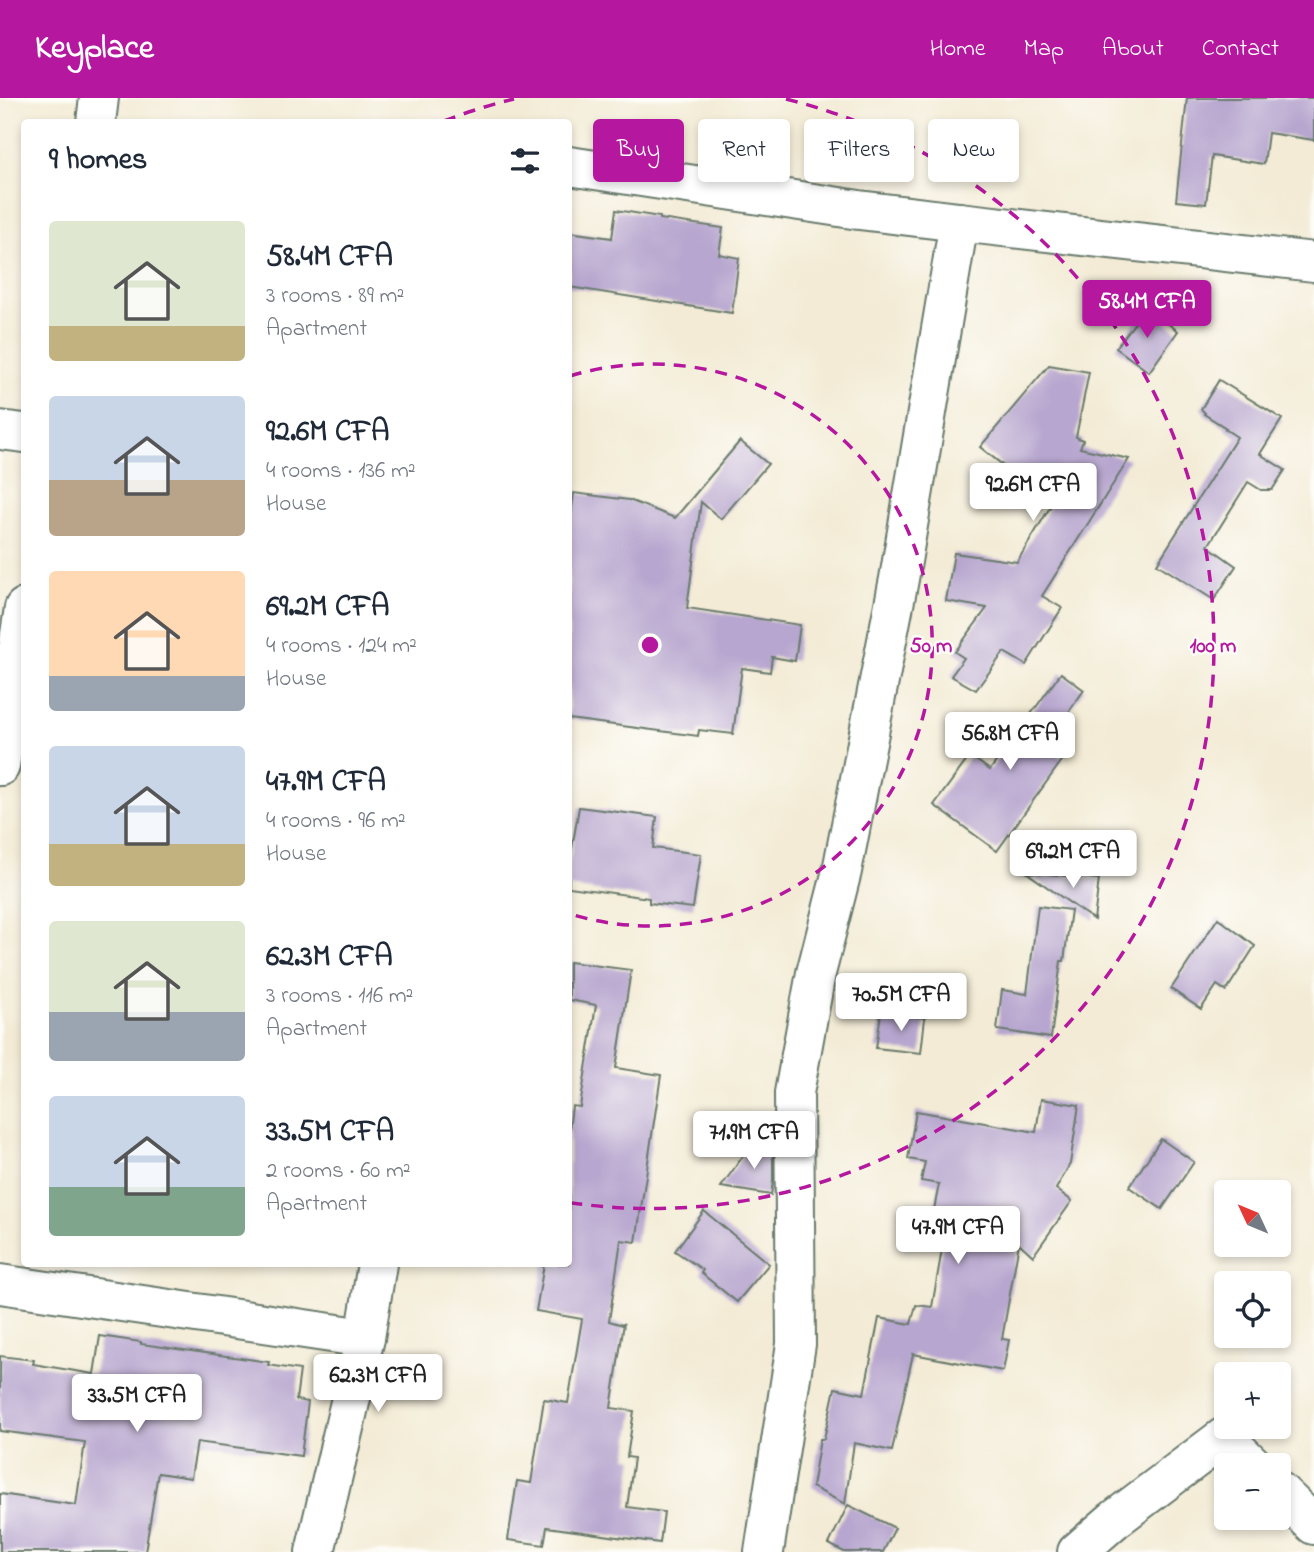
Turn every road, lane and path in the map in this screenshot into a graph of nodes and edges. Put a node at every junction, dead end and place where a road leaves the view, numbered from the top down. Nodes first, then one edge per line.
1 (99, 98) edge
2 (96, 119) edge
3 (572, 166) edge
4 (960, 222) junction
5 (1314, 262) edge
6 (0, 430) edge
7 (21, 433) edge
8 (21, 628) edge
9 (0, 766) edge
10 (377, 1267) edge
11 (0, 1284) edge
12 (365, 1338) junction
13 (1241, 1453) edge
14 (1291, 1503) edge
15 (1314, 1525) edge
16 (314, 1552) edge
17 (764, 1552) edge
18 (1077, 1552) edge

1 - 2 street
3 - 4 street
4 - 5 street
4 - 17 street
6 - 7 street
8 - 9 street
10 - 12 street
11 - 12 street
12 - 16 street
13 - 18 street
14 - 15 street

